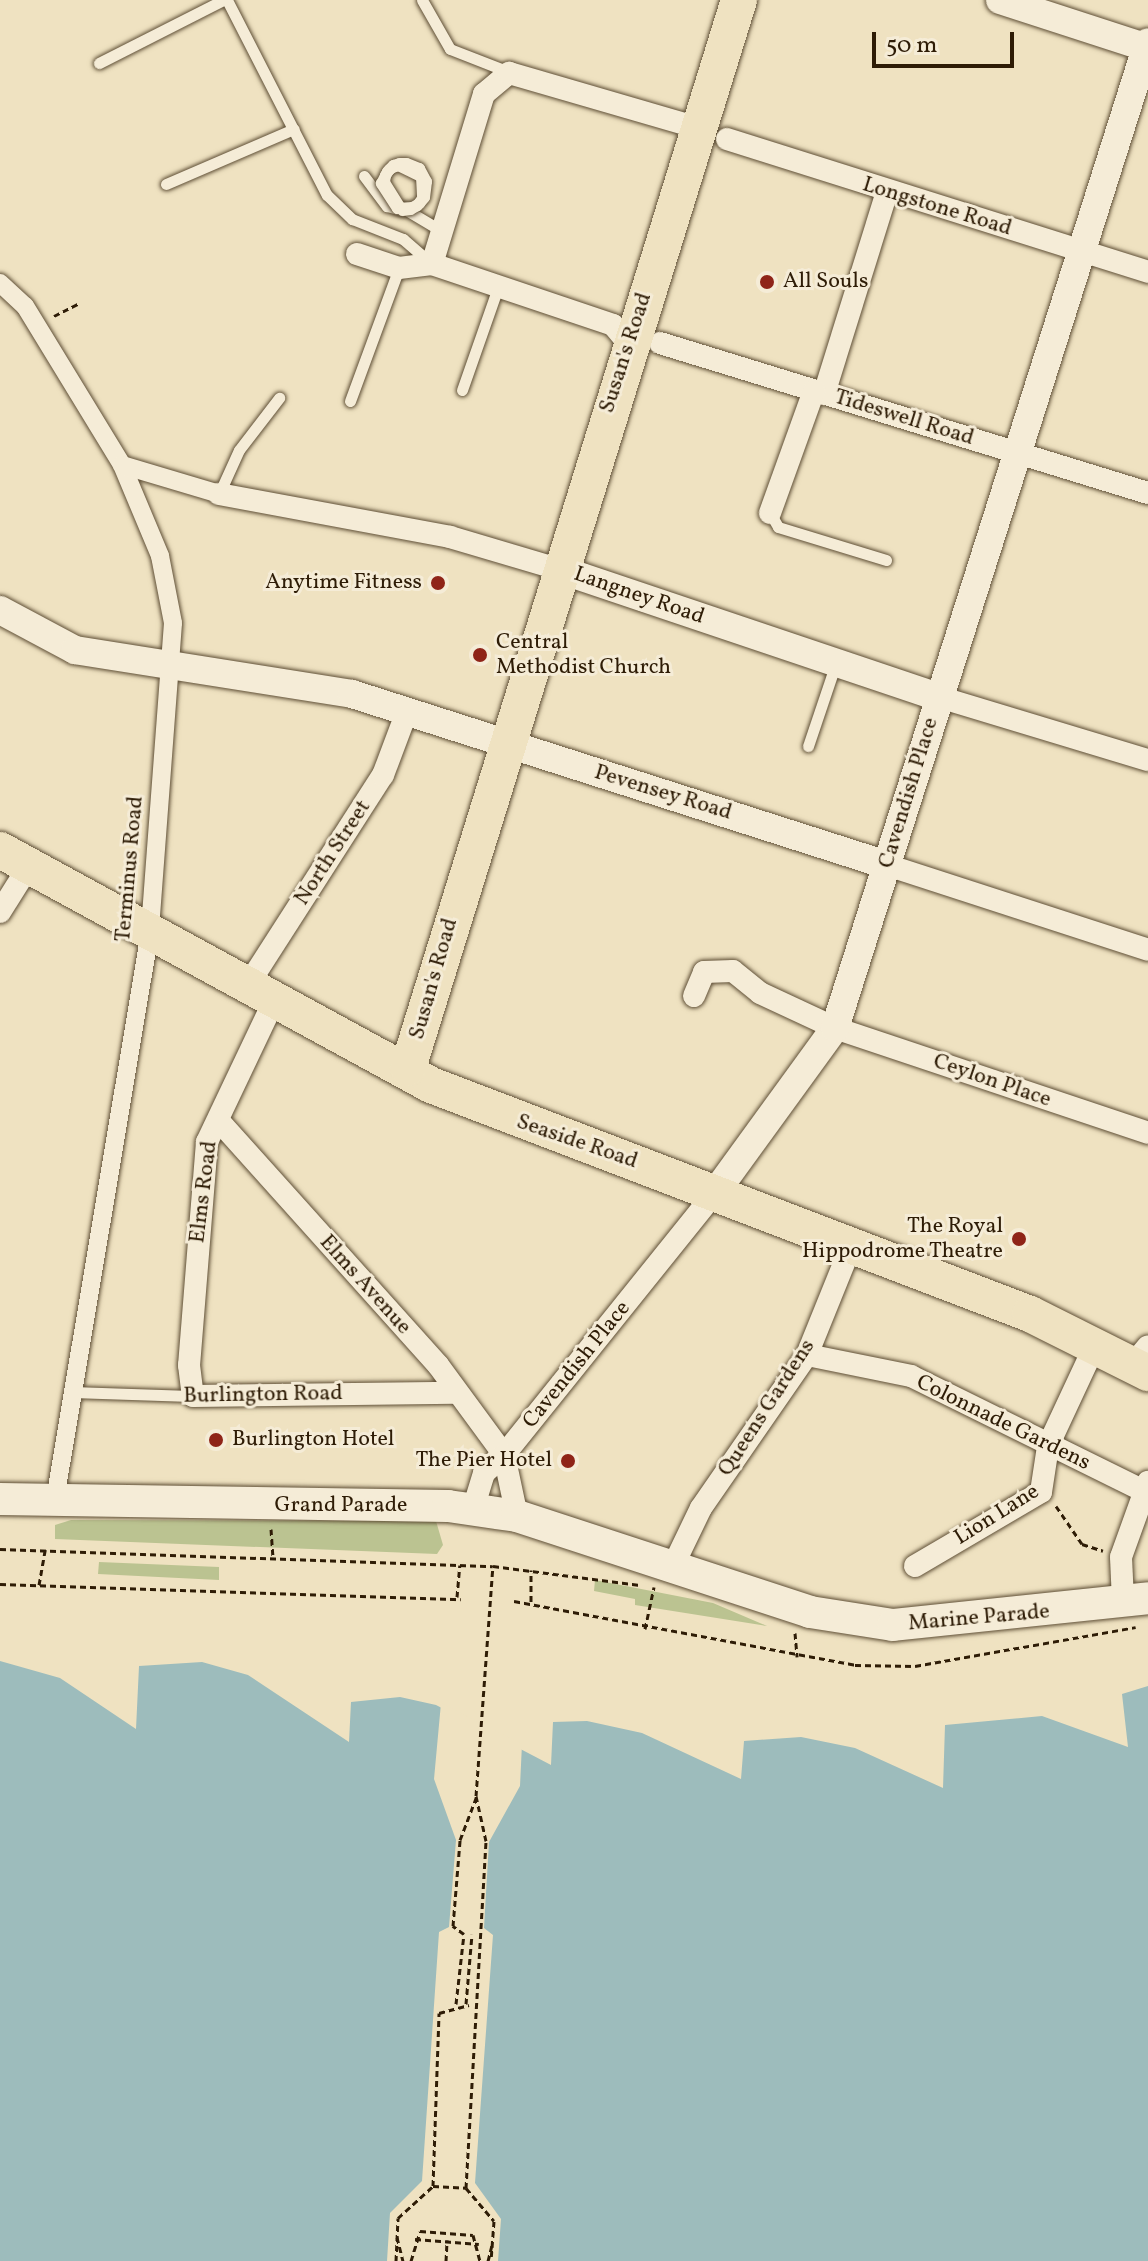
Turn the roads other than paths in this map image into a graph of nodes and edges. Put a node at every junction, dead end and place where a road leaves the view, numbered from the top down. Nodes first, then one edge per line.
1 (225, 0) edge
2 (422, 0) edge
3 (739, 0) edge
4 (1000, 0) edge
5 (1147, 46) edge
6 (99, 63) dead end
7 (509, 73) junction
8 (294, 129) junction
9 (713, 134) junction
10 (364, 176) dead end
11 (166, 184) dead end
12 (887, 192) junction
13 (440, 230) junction
14 (1083, 250) junction
15 (357, 254) dead end
16 (432, 264) junction
17 (399, 268) junction
18 (1148, 272) edge
19 (0, 283) edge
20 (497, 290) junction
21 (644, 344) junction
22 (462, 390) dead end
23 (819, 392) junction
24 (279, 398) dead end
25 (350, 401) dead end
26 (1019, 454) junction
27 (122, 465) junction
28 (1148, 493) edge
29 (219, 494) junction
30 (770, 513) joint
31 (886, 560) dead end
32 (558, 569) junction
33 (0, 610) edge
34 (836, 663) junction
35 (171, 670) junction
36 (939, 697) junction
37 (516, 708) junction
38 (407, 711) junction
39 (459, 727) junction
40 (808, 746) dead end
41 (508, 747) junction
42 (1148, 760) edge
43 (14, 858) edge
44 (887, 865) junction
45 (0, 912) edge
46 (150, 932) junction
47 (1148, 950) edge
48 (260, 996) junction
49 (694, 996) dead end
50 (835, 1028) junction
51 (408, 1068) junction
52 (219, 1121) junction
53 (1148, 1133) edge
54 (715, 1193) junction
55 (851, 1246) junction
56 (1095, 1345) junction
57 (807, 1355) junction
58 (1143, 1361) edge
59 (70, 1392) junction
60 (455, 1393) junction
61 (193, 1396) junction
62 (1048, 1446) junction
63 (504, 1455) junction
64 (1147, 1489) edge
65 (0, 1499) edge
66 (55, 1500) junction
67 (473, 1509) junction
68 (517, 1516) junction
69 (1141, 1522) edge
70 (915, 1566) dead end
71 (665, 1580) junction
72 (1136, 1600) edge

1 - 6 lane
1 - 8 lane
2 - 7 lane
3 - 9 main road, Susan's Road
4 - 5 street
5 - 14 street, Cavendish Place
7 - 9 street, Longstone Road
7 - 13 street
8 - 11 lane
8 - 16 lane
9 - 12 street, Longstone Road
9 - 21 main road, Susan's Road
10 - 13 lane, bridge
12 - 14 street, Longstone Road
12 - 23 street
13 - 16 street
14 - 18 street, Longstone Road
14 - 26 street, Cavendish Place
15 - 17 street, Tideswell Road
16 - 17 street, Tideswell Road
16 - 20 street, Tideswell Road
17 - 25 lane
19 - 27 street, Terminus Road
20 - 21 street, Tideswell Road
20 - 22 lane
21 - 23 street, Tideswell Road
21 - 32 main road, Susan's Road
23 - 26 street, Tideswell Road
23 - 30 street
24 - 29 lane
26 - 28 street, Tideswell Road
26 - 36 street, Cavendish Place
27 - 29 street, Langney Road
27 - 35 street, Terminus Road
29 - 32 street, Langney Road
30 - 31 lane
32 - 34 street, Langney Road
32 - 37 main road, Susan's Road
33 - 35 street, Pevensey Road
34 - 36 street, Langney Road
34 - 40 lane
35 - 38 street, Pevensey Road
35 - 46 street, Terminus Road
36 - 42 street, Langney Road
36 - 44 street, Cavendish Place
37 - 39 street
37 - 41 main road, Susan's Road
38 - 39 street, Pevensey Road
38 - 48 street, North Street
39 - 41 street, Pevensey Road
41 - 44 street, Pevensey Road
41 - 51 main road, Susan's Road
43 - 45 street
43 - 46 main road, Seaside Road
44 - 47 street, Pevensey Road
44 - 50 street, Cavendish Place
46 - 48 main road, Seaside Road
46 - 59 street, Terminus Road
48 - 51 main road, Seaside Road
48 - 52 street, Elms Road
49 - 50 street, Ceylon Place
50 - 53 street, Ceylon Place
50 - 54 street, Cavendish Place
51 - 54 main road, Seaside Road
52 - 60 street, Elms Avenue
52 - 61 street, Elms Road
54 - 55 main road, Seaside Road
54 - 63 street, Cavendish Place
55 - 56 main road, Seaside Road
55 - 57 street, Queens Gardens
56 - 58 main road, Seaside Road
56 - 62 street, Lion Lane
57 - 62 street, Colonnade Gardens
57 - 71 street, Queens Gardens
59 - 61 lane, Burlington Road
59 - 66 street, Terminus Road
60 - 61 street, Burlington Road
60 - 63 street, Elms Avenue
62 - 64 street, Colonnade Gardens
62 - 70 street, Lion Lane
63 - 67 street, Cavendish Place
63 - 68 street
64 - 69 street
65 - 66 main road, Grand Parade
66 - 67 main road, Grand Parade
67 - 68 main road, Grand Parade
68 - 71 main road, Grand Parade
69 - 72 street
71 - 72 main road, Marine Parade

